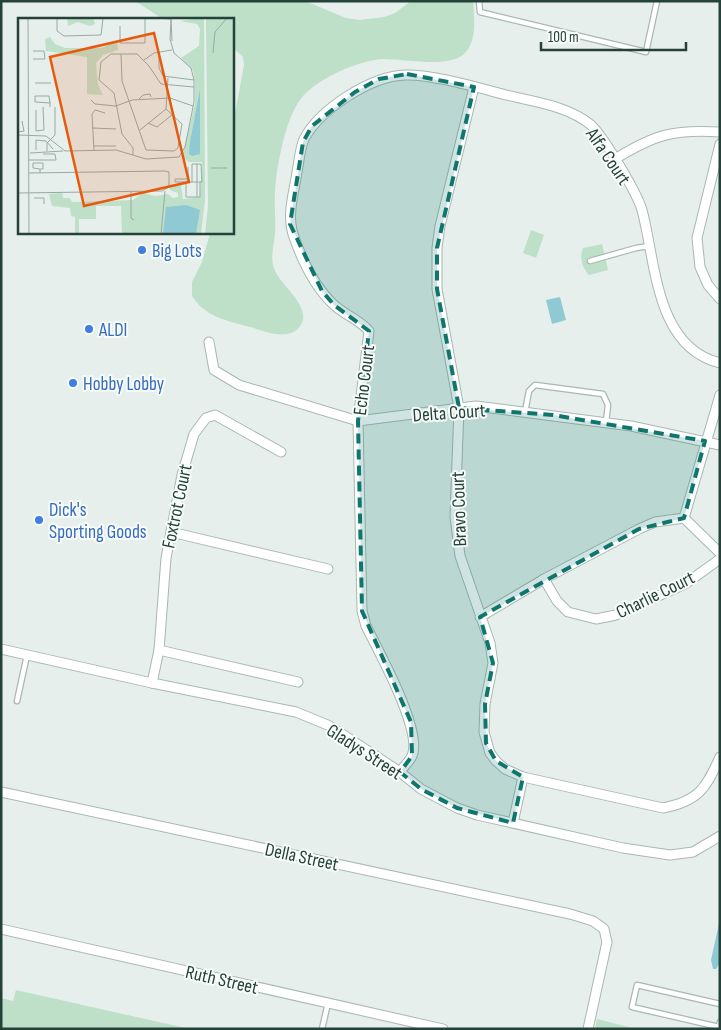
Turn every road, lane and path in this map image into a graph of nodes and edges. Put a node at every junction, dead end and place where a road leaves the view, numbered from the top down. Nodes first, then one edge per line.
1 (478, 1) edge
2 (657, 1) edge
3 (474, 87) junction
4 (720, 132) edge
5 (720, 144) edge
6 (615, 159) junction
7 (650, 246) junction
8 (590, 261) dead end
9 (720, 299) edge
10 (208, 342) dead end
11 (720, 363) edge
12 (720, 395) edge
13 (459, 408) junction
14 (524, 412) junction
15 (358, 421) junction
16 (606, 422) junction
17 (705, 441) junction
18 (720, 445) edge
19 (281, 452) dead end
20 (684, 518) junction
21 (171, 532) junction
22 (720, 552) edge
23 (720, 559) edge
24 (328, 569) dead end
25 (544, 580) junction
26 (480, 617) junction
27 (1, 649) edge
28 (159, 650) junction
29 (26, 655) junction
30 (298, 682) dead end
31 (152, 683) junction
32 (17, 701) dead end
33 (720, 757) edge
34 (400, 772) junction
35 (524, 778) junction
36 (1, 792) edge
37 (513, 823) junction
38 (720, 836) edge
39 (1, 929) edge
40 (328, 1003) junction
41 (720, 1004) edge
42 (719, 1025) edge
43 (704, 1026) edge
44 (322, 1029) edge
45 (443, 1029) edge
46 (588, 1029) edge

1 - 2 lane
3 - 6 street, Alfa Court
3 - 13 street, Bravo Court
3 - 15 street, Echo Court
4 - 6 street
5 - 9 street
6 - 7 street, Alfa Court
7 - 8 lane
7 - 11 street, Alfa Court
10 - 15 street, Delta Court
12 - 17 street
13 - 14 street, Delta Court
13 - 15 street, Delta Court
13 - 26 street, Bravo Court
14 - 16 street, Delta Court
14 - 16 lane
15 - 34 street, Echo Court
16 - 17 street, Delta Court
17 - 18 street, Delta Court
17 - 20 street
19 - 21 street, Foxtrot Court
20 - 22 street
20 - 25 street
21 - 24 street
21 - 28 street, Foxtrot Court
23 - 25 street, Charlie Court
25 - 26 street
26 - 35 street, Bravo Court
27 - 29 street, Gladys Street
28 - 30 street
28 - 31 street, Foxtrot Court
29 - 31 street, Gladys Street
29 - 32 lane
31 - 34 street, Gladys Street
33 - 35 street
34 - 37 street, Gladys Street
35 - 37 street
36 - 46 street, Della Street
37 - 38 street, Gladys Street
39 - 40 street, Ruth Street
40 - 44 lane
40 - 45 street, Ruth Street
41 - 43 lane
42 - 43 lane

